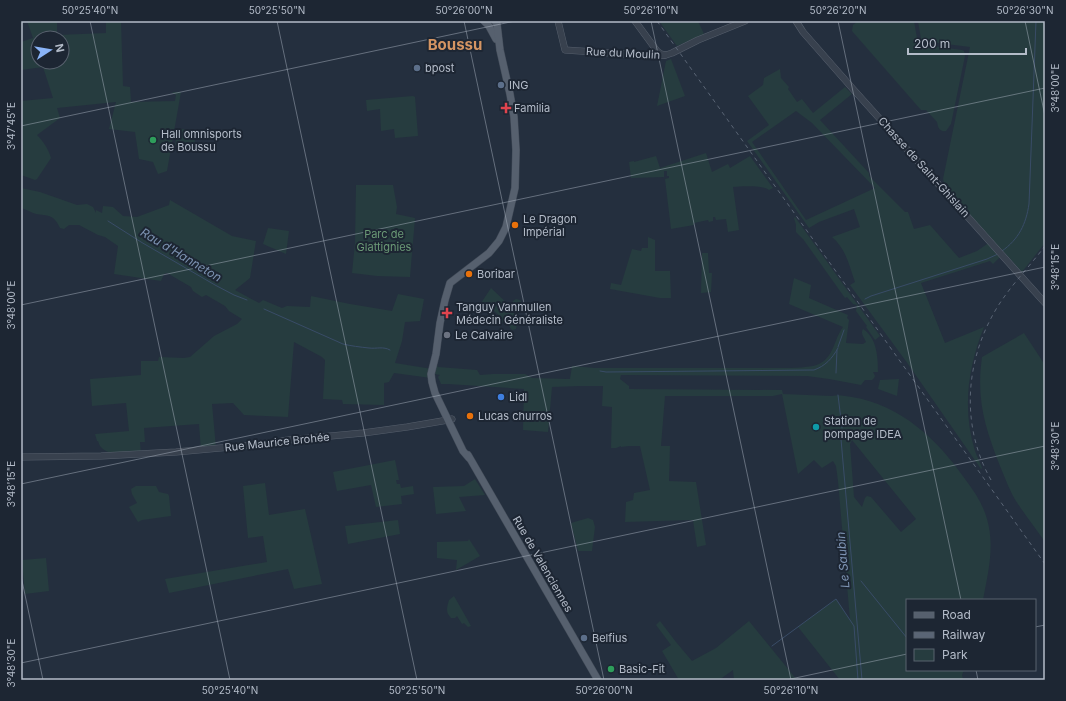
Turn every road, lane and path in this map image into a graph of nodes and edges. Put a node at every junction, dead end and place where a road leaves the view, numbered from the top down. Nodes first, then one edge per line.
1 (558, 21) edge
2 (635, 21) edge
3 (745, 21) edge
4 (793, 21) edge
5 (796, 21) edge
6 (492, 23) edge
7 (803, 32) junction
8 (666, 55) junction
9 (1045, 303) edge
10 (450, 419) junction
11 (21, 457) edge
12 (598, 680) edge

1 - 8 street, Rue du Moulin
2 - 8 street
3 - 8 street, Rue du Moulin
4 - 7 street, Chasse de Saint-Ghislain
5 - 7 street, Chasse de Saint-Ghislain
6 - 10 main road, Rue de Valenciennes
7 - 9 street, Chasse de Saint-Ghislain
10 - 11 street, Rue Maurice Brohée
10 - 12 main road, Rue de Valenciennes

